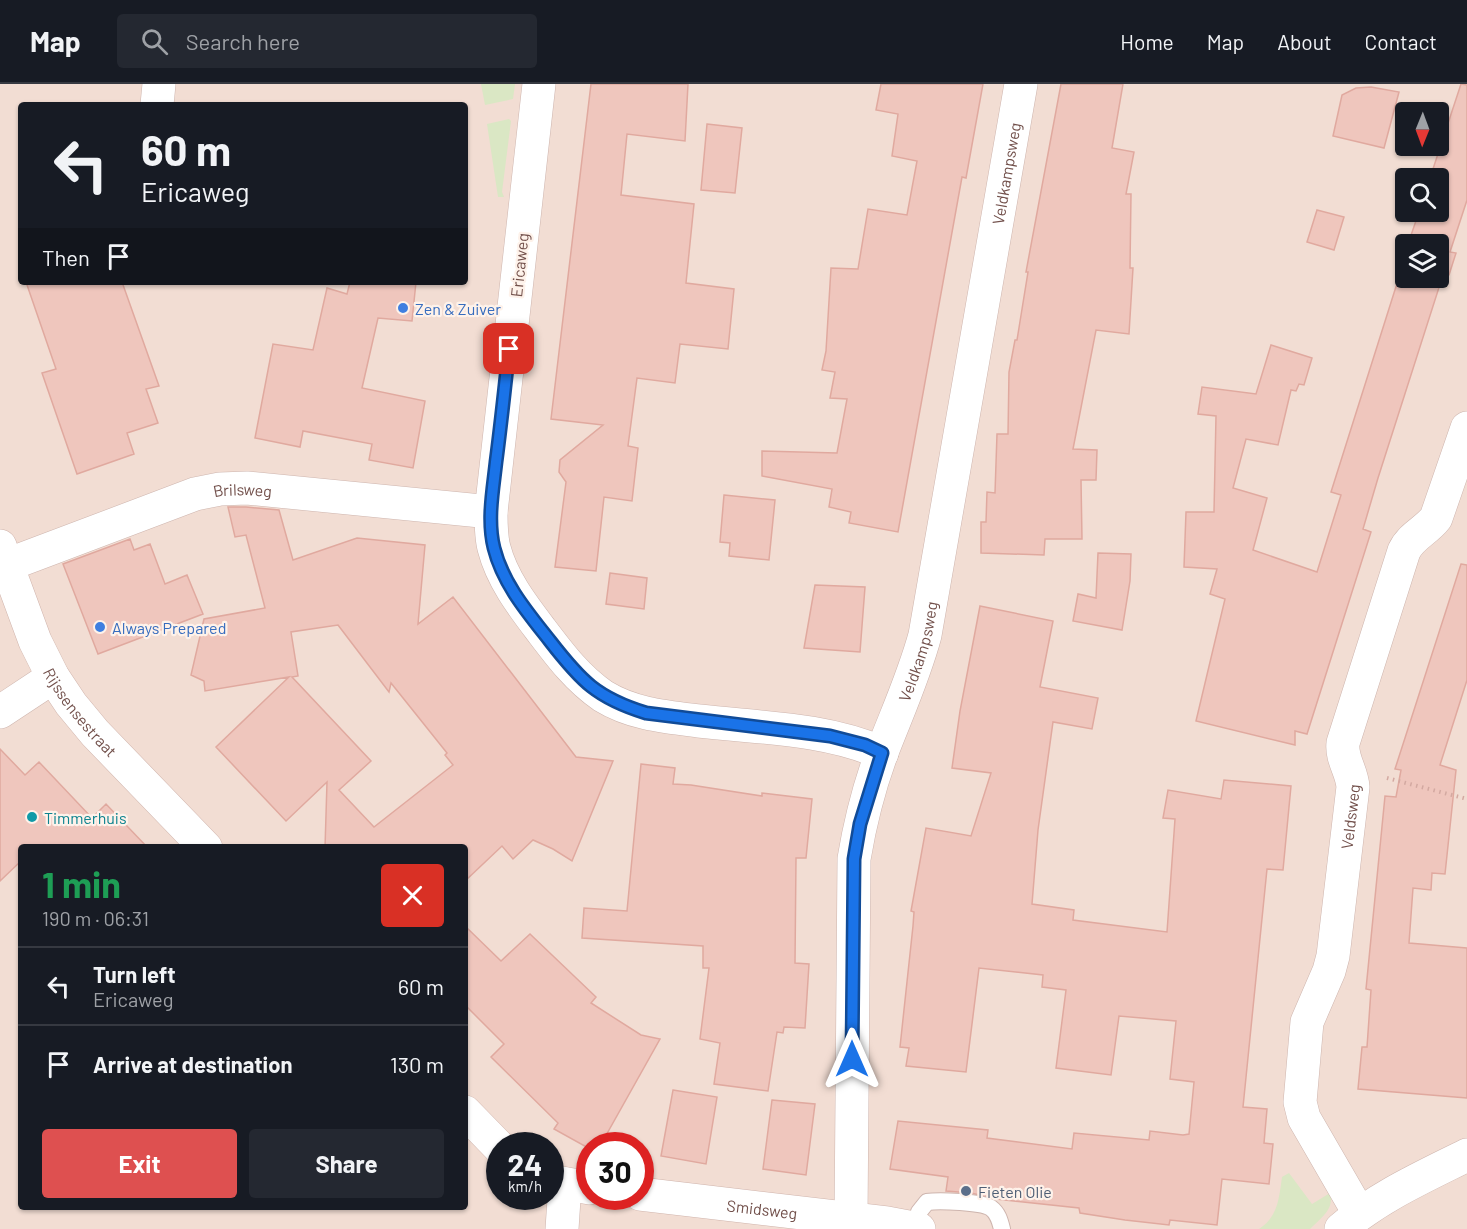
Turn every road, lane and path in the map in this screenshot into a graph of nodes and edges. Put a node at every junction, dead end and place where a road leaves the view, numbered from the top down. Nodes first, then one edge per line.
1 (159, 84) edge
2 (539, 84) edge
3 (1021, 84) edge
4 (157, 102) edge
5 (1467, 428) edge
6 (491, 512) junction
7 (3, 555) edge
8 (53, 676) junction
9 (0, 712) edge
10 (882, 753) junction
11 (1349, 767) junction
12 (1467, 800) edge
13 (202, 844) edge
14 (468, 1115) edge
15 (486, 1134) edge
16 (1467, 1155) edge
17 (568, 1184) edge
18 (654, 1196) edge
19 (851, 1219) junction
20 (1350, 1221) edge
21 (917, 1228) edge
22 (562, 1229) edge
23 (1002, 1229) edge

1 - 4 street
2 - 6 street, Ericaweg
3 - 10 street, Veldkampsweg
5 - 11 street, Veldsweg
6 - 7 street, Brilsweg
6 - 10 street, Ericaweg
7 - 8 street, Rijssensestraat
8 - 9 street
8 - 13 street, Rijssensestraat
10 - 19 street, Veldkampsweg
11 - 12 path
11 - 20 street, Veldsweg
14 - 15 street
16 - 20 street
17 - 22 street
18 - 19 street, Smidsweg
19 - 21 street, Smidsweg
21 - 23 lane

